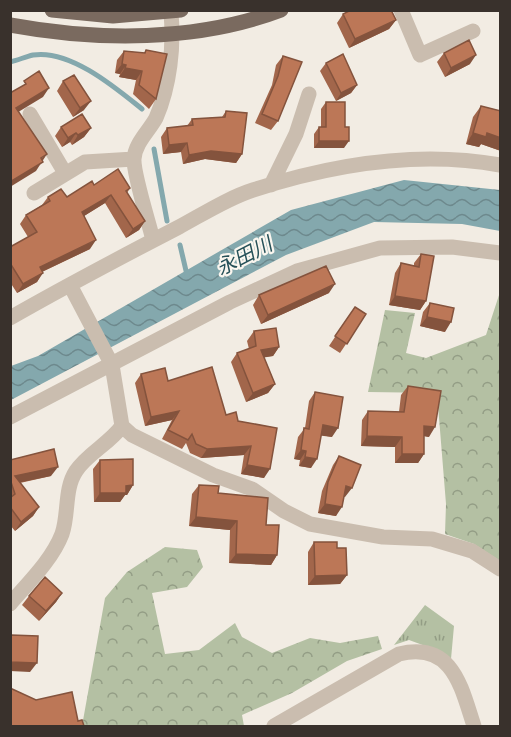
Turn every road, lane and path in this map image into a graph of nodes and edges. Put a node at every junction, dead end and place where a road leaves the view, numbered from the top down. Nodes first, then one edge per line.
1 (281, 10) edge
2 (401, 10) edge
3 (59, 11) edge
4 (176, 12) edge
5 (10, 25) edge
6 (473, 31) dead end
7 (173, 33) junction
8 (309, 94) dead end
9 (30, 114) dead end
10 (134, 159) junction
11 (501, 165) edge
12 (65, 173) junction
13 (271, 185) junction
14 (34, 194) dead end
15 (153, 240) junction
16 (501, 253) edge
17 (70, 285) junction
18 (10, 318) edge
19 (112, 365) junction
20 (10, 417) edge
21 (122, 426) junction
22 (501, 569) edge
23 (10, 604) edge
24 (274, 726) edge
25 (474, 726) edge

1 - 7 main road
2 - 6 street
3 - 4 main road
4 - 7 street
5 - 7 main road
7 - 10 street
8 - 13 street
9 - 12 street
10 - 12 street
10 - 15 street
11 - 13 street
12 - 14 street
13 - 15 street
15 - 17 street
16 - 19 street
17 - 18 street
17 - 19 street
19 - 20 street
19 - 21 street
21 - 22 street
21 - 23 street
24 - 25 street

